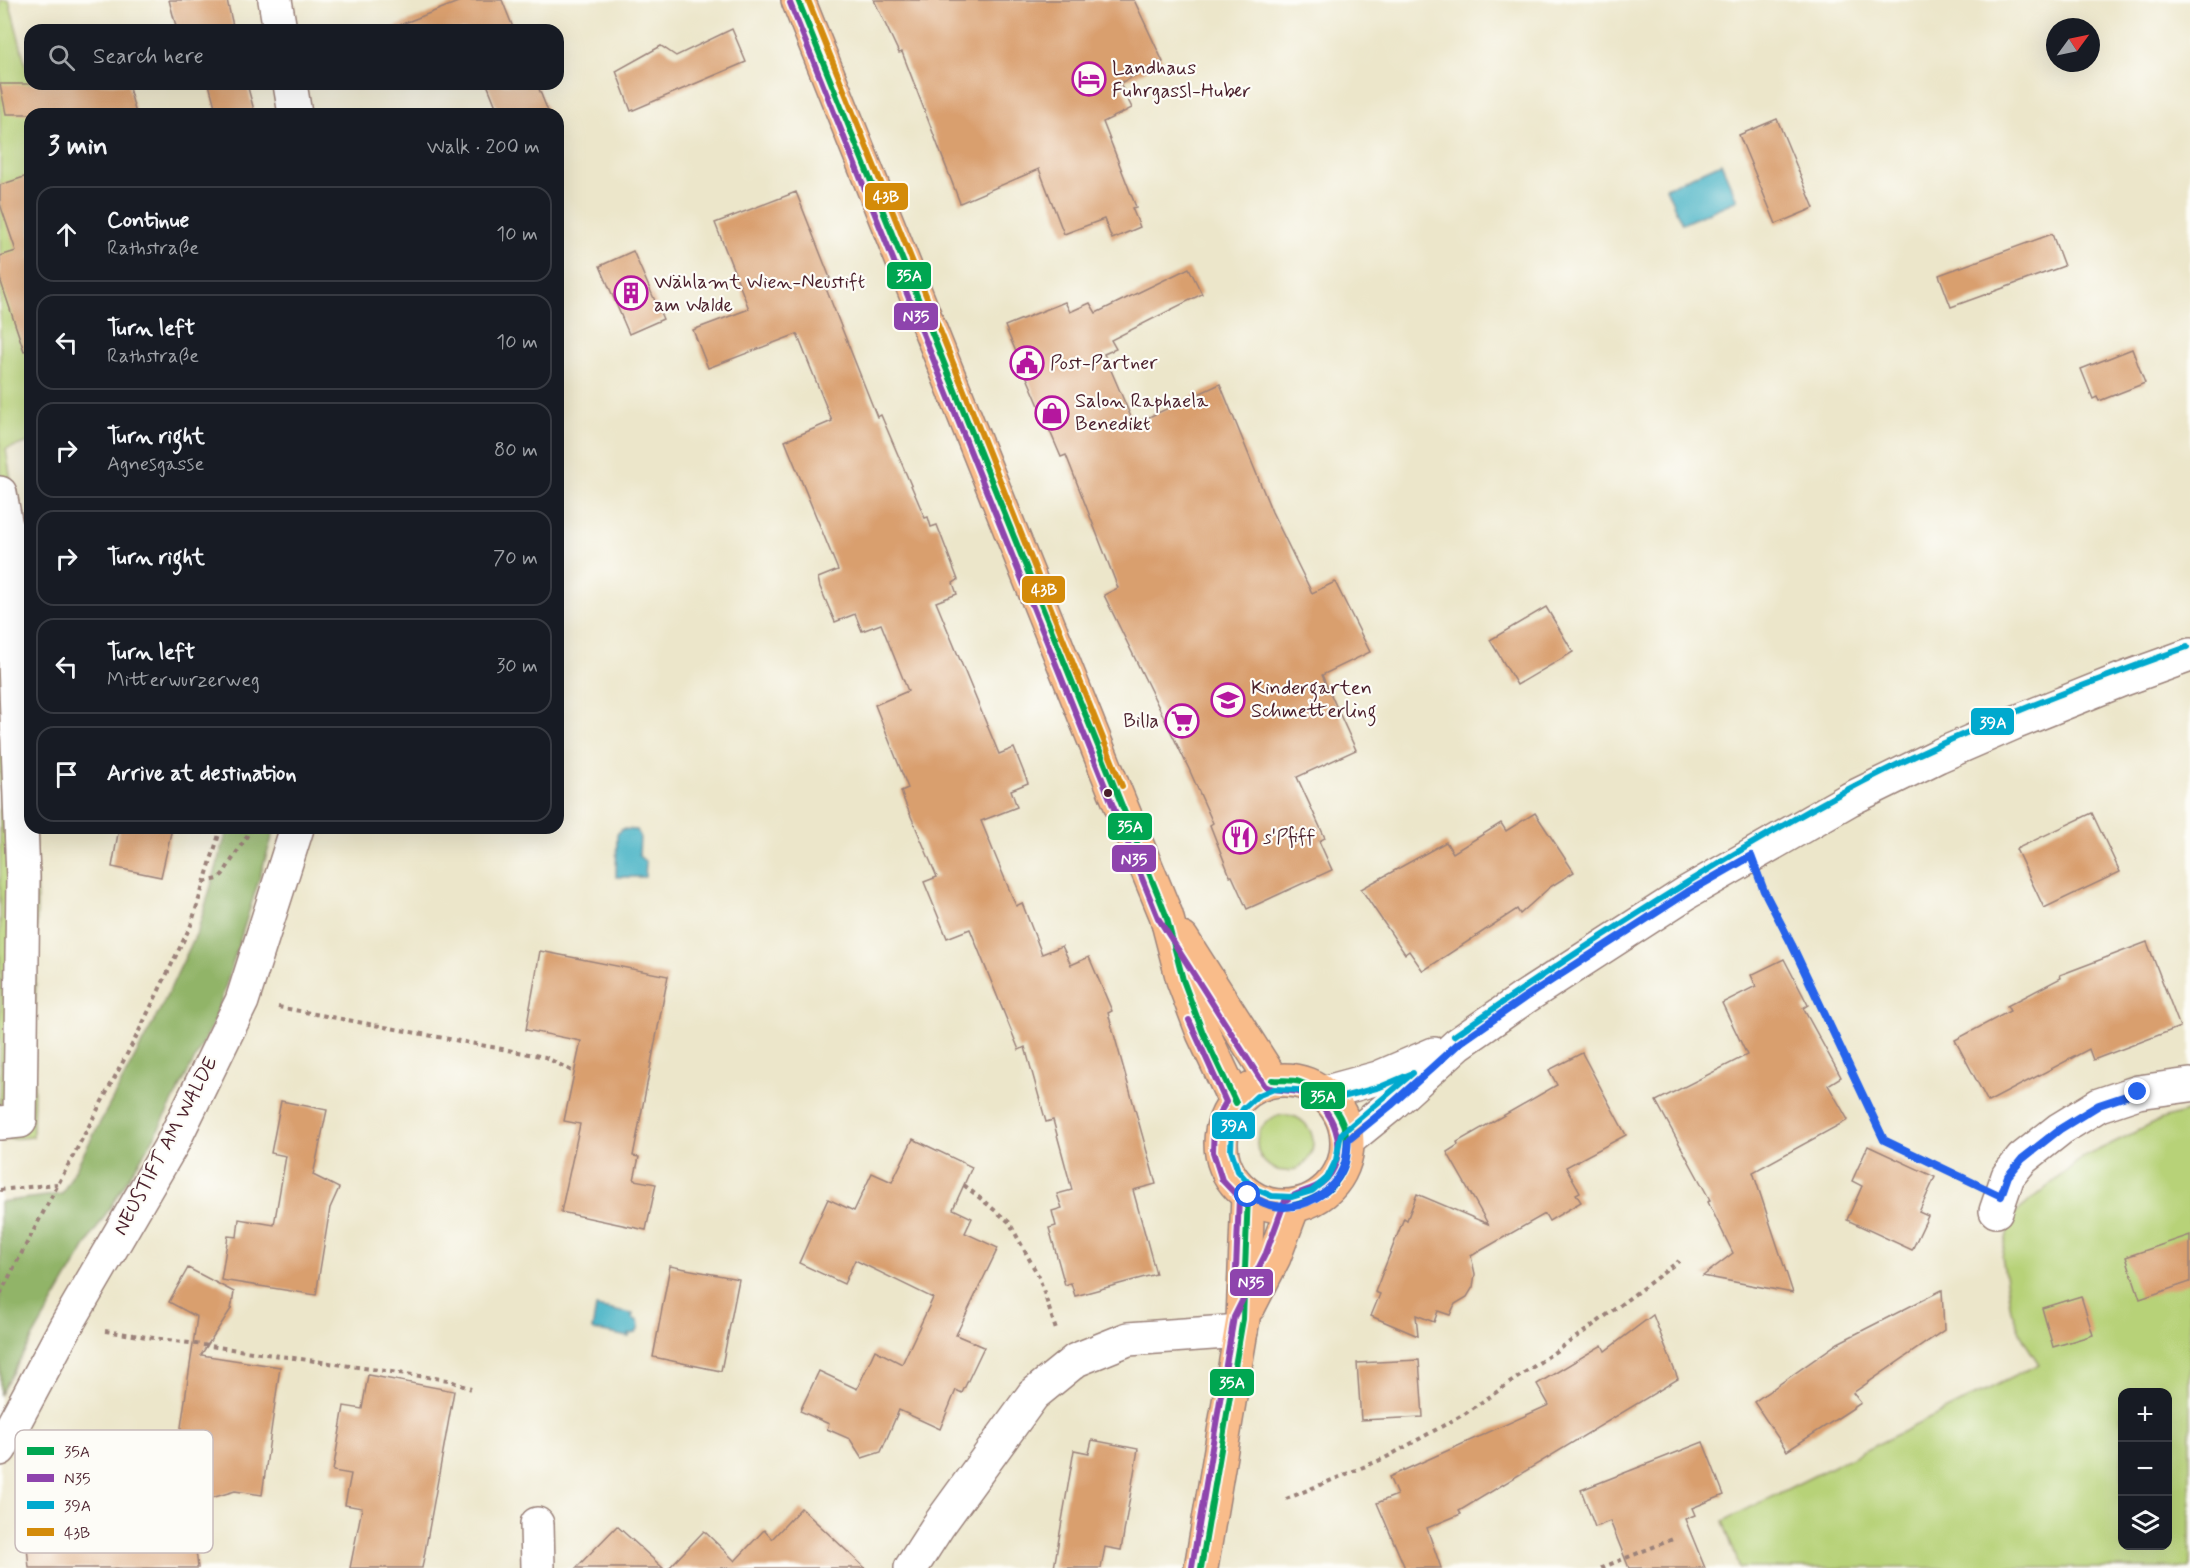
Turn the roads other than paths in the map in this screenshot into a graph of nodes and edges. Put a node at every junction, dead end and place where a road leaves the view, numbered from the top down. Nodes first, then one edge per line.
1 (275, 0) edge
2 (798, 0) edge
3 (279, 24) edge
4 (291, 90) edge
5 (294, 108) edge
6 (0, 493) edge
7 (2190, 655) edge
8 (295, 834) edge
9 (1166, 915) junction
10 (1458, 1044) junction
11 (1272, 1080) junction
12 (2190, 1085) edge
13 (1323, 1093) junction
14 (1236, 1102) junction
15 (10, 1122) edge
16 (1348, 1140) junction
17 (1248, 1195) junction
18 (1999, 1204) road end
19 (1293, 1206) junction
20 (1242, 1325) junction
21 (0, 1449) edge
22 (537, 1524) dead end
23 (538, 1568) edge
24 (911, 1568) edge
25 (1201, 1568) edge

1 - 3 street
2 - 9 main road
4 - 5 street
6 - 15 street
7 - 10 street
8 - 21 street, NEUSTIFT AM WALDE
9 - 11 main road
9 - 14 main road
10 - 13 street
10 - 16 street
11 - 13 main road
11 - 14 main road
12 - 18 street
13 - 16 main road
14 - 17 main road
16 - 19 main road
17 - 19 main road
17 - 20 main road
19 - 20 main road
20 - 24 street
20 - 25 main road
22 - 23 street

